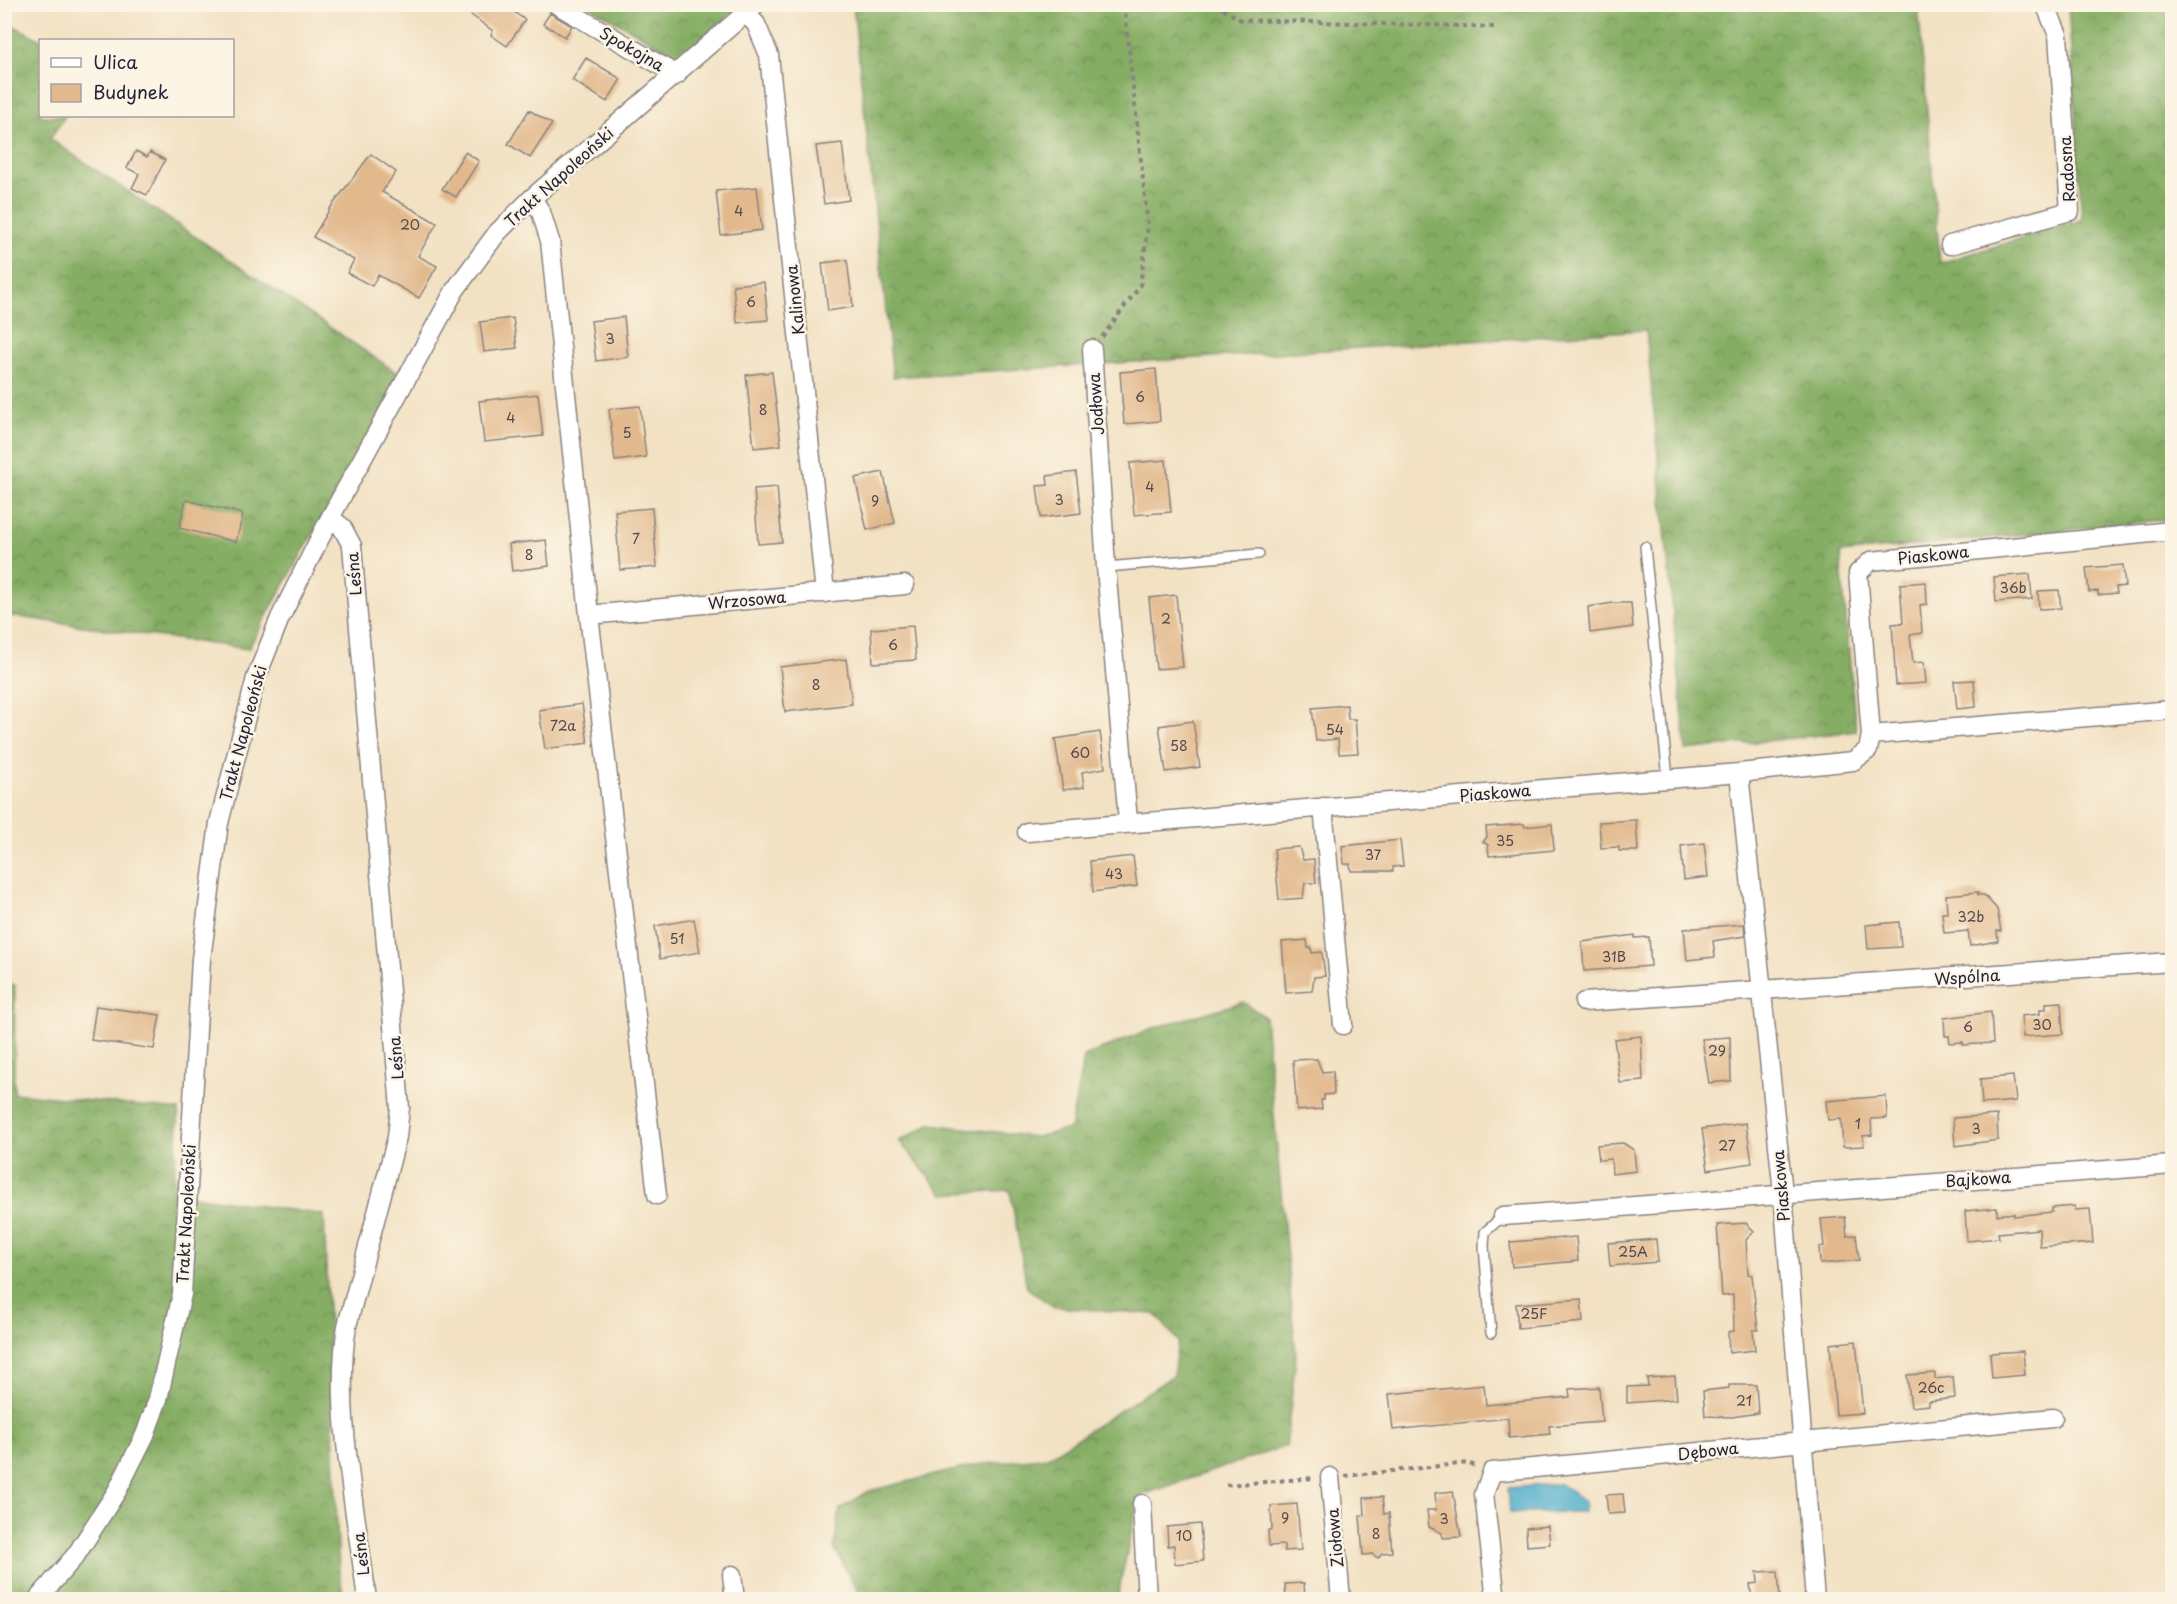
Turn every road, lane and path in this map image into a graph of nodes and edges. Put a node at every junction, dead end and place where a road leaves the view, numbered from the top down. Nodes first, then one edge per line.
1 (556, 4) edge
2 (1124, 4) edge
3 (1215, 4) edge
4 (2045, 4) edge
5 (751, 9) edge
6 (1498, 27) dead end
7 (677, 75) junction
8 (532, 198) junction
9 (1950, 245) dead end
10 (1092, 349) joint
11 (330, 518) junction
12 (2172, 531) edge
13 (1645, 547) dead end
14 (1259, 554) dead end
15 (1106, 567) junction
16 (905, 585) dead end
17 (825, 593) junction
18 (589, 615) junction
19 (2172, 710) edge
20 (1871, 735) junction
21 (1739, 773) junction
22 (1668, 779) junction
23 (1323, 807) junction
24 (1128, 821) junction
25 (1027, 832) dead end
26 (2172, 962) edge
27 (1762, 989) junction
28 (1584, 1002) dead end
29 (1343, 1025) dead end
30 (2172, 1165) edge
31 (1783, 1193) junction
32 (657, 1196) dead end
33 (1503, 1216) joint
34 (1491, 1333) dead end
35 (2053, 1418) dead end
36 (1801, 1442) junction
37 (1492, 1472) junction
38 (1330, 1477) junction
39 (1226, 1485) dead end
40 (1142, 1503) dead end
41 (732, 1575) dead end
42 (37, 1599) edge
43 (367, 1599) edge
44 (735, 1599) edge
45 (1148, 1599) edge
46 (1341, 1599) edge
47 (1496, 1599) edge
48 (1815, 1599) edge

1 - 7 street, Spokojna
2 - 10 path, Jodłowa
3 - 6 path
4 - 9 street, Radosna
5 - 7 street, Trakt Napoleoński
5 - 17 street, Kalinowa
7 - 8 street, Trakt Napoleoński
8 - 11 street, Trakt Napoleoński
8 - 18 street
10 - 15 street, Jodłowa
11 - 42 street, Trakt Napoleoński
11 - 43 street, Leśna
12 - 20 street, Piaskowa
13 - 22 lane
14 - 15 lane
15 - 24 street, Jodłowa
16 - 17 street, Wrzosowa
17 - 18 street, Wrzosowa
18 - 32 street
19 - 20 street
20 - 21 street, Piaskowa
21 - 22 street, Piaskowa
21 - 27 street, Piaskowa
22 - 23 street, Piaskowa
23 - 24 street, Piaskowa
23 - 29 street
24 - 25 street, Piaskowa
26 - 27 street, Wspólna
27 - 28 street, Wspólna
27 - 31 street, Piaskowa
30 - 31 street, Bajkowa
31 - 33 street, Bajkowa
31 - 36 street, Piaskowa
33 - 34 lane
35 - 36 street, Dębowa
36 - 37 street, Dębowa
36 - 48 street, Piaskowa
37 - 38 path
37 - 47 street
38 - 39 path
38 - 46 street, Ziołowa
40 - 45 street
41 - 44 street

